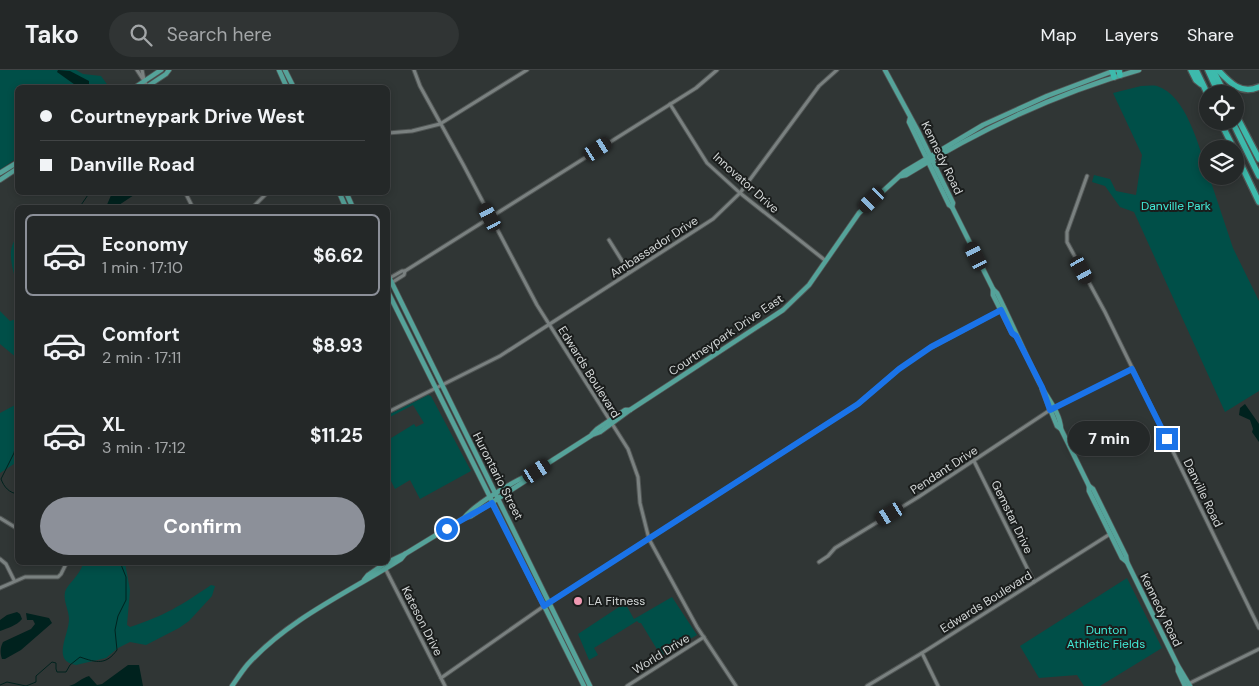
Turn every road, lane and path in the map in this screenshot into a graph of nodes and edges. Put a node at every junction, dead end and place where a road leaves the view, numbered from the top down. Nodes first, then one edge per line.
1 (137, 70) edge
2 (142, 70) edge
3 (161, 70) edge
4 (169, 70) edge
5 (279, 70) edge
6 (285, 70) edge
7 (414, 70) edge
8 (527, 70) edge
9 (717, 70) edge
10 (837, 70) edge
11 (885, 70) edge
12 (1139, 70) edge
13 (1191, 70) edge
14 (1196, 70) edge
15 (1208, 70) edge
16 (1213, 70) edge
17 (1218, 70) edge
18 (1116, 72) edge
19 (145, 81) junction
20 (139, 85) edge
21 (146, 85) edge
22 (150, 85) edge
23 (286, 85) edge
24 (292, 85) edge
25 (1202, 85) edge
26 (1203, 85) edge
27 (1215, 85) edge
28 (1220, 85) edge
29 (1259, 87) edge
30 (670, 104) junction
31 (440, 124) junction
32 (1236, 130) edge
33 (1244, 130) edge
34 (390, 134) edge
35 (929, 159) junction
36 (1259, 159) edge
37 (15, 164) edge
38 (15, 170) edge
39 (1244, 171) edge
40 (0, 173) edge
41 (1087, 176) dead end
42 (1259, 176) edge
43 (0, 180) edge
44 (740, 193) junction
45 (265, 195) edge
46 (1259, 202) edge
47 (255, 205) edge
48 (490, 217) junction
49 (609, 240) dead end
50 (826, 261) junction
51 (629, 272) junction
52 (390, 280) edge
53 (390, 282) edge
54 (390, 296) edge
55 (1002, 309) junction
56 (549, 325) junction
57 (1132, 369) junction
58 (442, 385) junction
59 (436, 388) junction
60 (1052, 409) junction
61 (390, 411) edge
62 (610, 423) junction
63 (974, 460) junction
64 (497, 496) junction
65 (491, 500) junction
66 (0, 518) edge
67 (15, 527) edge
68 (1112, 533) junction
69 (649, 539) junction
70 (0, 559) edge
71 (390, 562) edge
72 (818, 562) dead end
73 (66, 565) edge
74 (384, 565) edge
75 (385, 565) edge
76 (14, 580) junction
77 (1034, 582) junction
78 (0, 588) edge
79 (550, 603) junction
80 (544, 606) junction
81 (1259, 628) edge
82 (704, 637) junction
83 (1259, 649) edge
84 (922, 653) junction
85 (441, 678) junction
86 (232, 686) edge
87 (445, 686) edge
88 (584, 686) edge
89 (590, 686) edge
90 (627, 686) edge
91 (736, 686) edge
92 (867, 686) edge
93 (938, 686) edge
94 (1187, 686) edge

1 - 19 street
2 - 19 street
3 - 19 main road
4 - 22 main road
5 - 23 main road
6 - 24 main road
7 - 31 street, Edwards Boulevard
8 - 31 street
9 - 30 street
10 - 44 street, Ambassador Drive
11 - 35 main road, Kennedy Road
12 - 18 main road, Courtneypark Drive East
13 - 25 highway
14 - 26 highway
15 - 27 highway
16 - 28 highway
17 - 29 highway
18 - 35 main road, Courtneypark Drive East
19 - 20 main road
19 - 21 street
30 - 44 street, Innovator Drive
30 - 48 street
31 - 34 street
31 - 48 street, Edwards Boulevard
32 - 42 highway
33 - 36 highway
35 - 50 main road, Courtneypark Drive East
35 - 55 main road, Kennedy Road
37 - 40 main road
38 - 43 main road
39 - 46 highway
41 - 57 street, Danville Road
44 - 50 street, Innovator Drive
44 - 51 street, Ambassador Drive
45 - 47 street
48 - 52 street
48 - 56 street, Edwards Boulevard
49 - 51 street
50 - 62 main road, Courtneypark Drive East
51 - 56 street, Ambassador Drive
53 - 58 main road, Hurontario Street
54 - 59 main road, Hurontario Street
55 - 60 main road, Kennedy Road
55 - 69 street
56 - 58 street, Ambassador Drive
56 - 62 street, Edwards Boulevard
57 - 60 street, Pendant Drive
57 - 81 street, Danville Road
58 - 59 street, Ambassador Drive
58 - 64 main road, Hurontario Street
59 - 61 street, Ambassador Drive
59 - 65 main road, Hurontario Street
60 - 63 street, Pendant Drive
60 - 68 main road, Kennedy Road
62 - 64 main road, Courtneypark Drive East
62 - 69 street, Edwards Boulevard
63 - 72 street, Pendant Drive
63 - 77 street, Gemstar Drive
64 - 65 main road, Courtneypark Drive East
64 - 79 main road, Hurontario Street
65 - 71 main road, Courtneypark Drive East
65 - 80 main road, Hurontario Street
66 - 67 street
68 - 77 street, Edwards Boulevard
68 - 94 main road, Kennedy Road
69 - 79 street
69 - 82 street, Edwards Boulevard
70 - 76 street
73 - 76 street
74 - 86 main road, Courtneypark Drive East
75 - 85 street, Kateson Drive
76 - 78 street
77 - 84 street, Edwards Boulevard
79 - 80 street
79 - 89 main road, Hurontario Street
80 - 85 street
80 - 88 main road, Hurontario Street
82 - 90 street, World Drive
82 - 91 street, Edwards Boulevard
83 - 94 street
84 - 92 street, Edwards Boulevard
84 - 93 street
85 - 87 street, Kateson Drive

